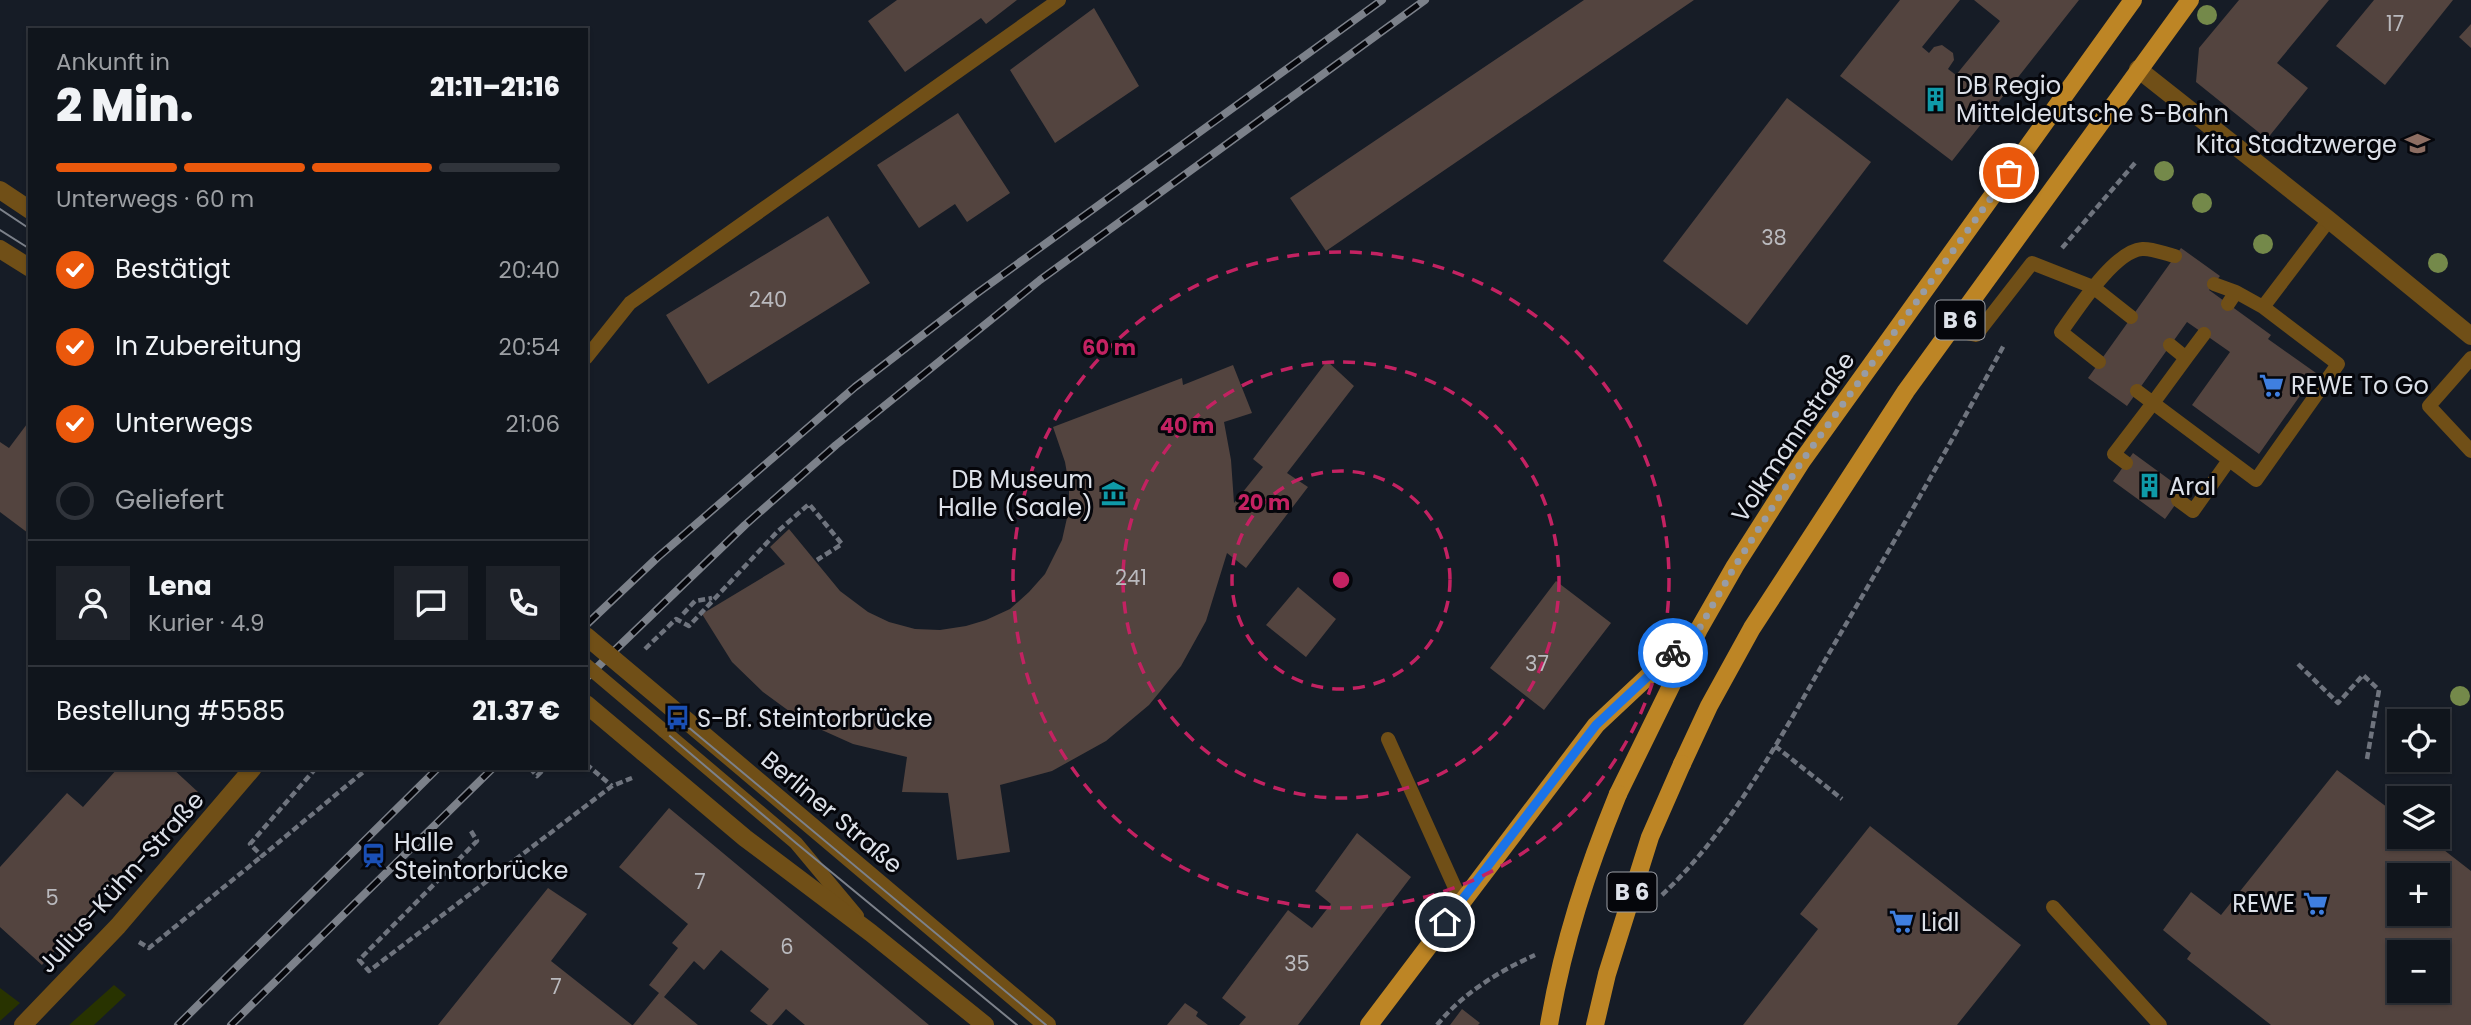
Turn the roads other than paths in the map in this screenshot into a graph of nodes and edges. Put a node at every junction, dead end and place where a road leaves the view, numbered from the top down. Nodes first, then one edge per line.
1 (1059, 0) edge
2 (2133, 0) edge
3 (2190, 0) edge
4 (2138, 69) junction
5 (0, 190) edge
6 (28, 209) edge
7 (2329, 220) junction
8 (0, 249) edge
9 (2175, 256) dead end
10 (28, 267) edge
11 (2214, 284) dead end
12 (2093, 287) junction
13 (2263, 307) junction
14 (2131, 317) dead end
15 (1952, 330) junction
16 (2204, 334) dead end
17 (2471, 336) edge
18 (2170, 345) dead end
19 (588, 356) edge
20 (2186, 358) junction
21 (2471, 358) edge
22 (2099, 362) dead end
23 (2137, 391) dead end
24 (2153, 403) junction
25 (2471, 450) edge
26 (2229, 460) junction
27 (2126, 463) dead end
28 (2178, 500) dead end
29 (1699, 629) junction
30 (588, 638) edge
31 (588, 667) edge
32 (588, 706) edge
33 (1388, 739) dead end
34 (251, 770) edge
35 (1461, 901) junction
36 (2053, 907) dead end
37 (871, 933) junction
38 (23, 1025) edge
39 (985, 1025) edge
40 (1047, 1025) edge
41 (1369, 1025) edge
42 (1549, 1025) edge
43 (1595, 1025) edge
44 (2161, 1025) edge

1 - 19 lane
2 - 29 main road, Volkmannstraße / B 6
3 - 4 main road, B 6
4 - 7 street
4 - 15 main road, B 6
5 - 6 street
7 - 13 lane
7 - 17 street
8 - 10 street
9 - 12 lane
11 - 13 lane
12 - 14 lane
12 - 15 lane
12 - 22 lane
13 - 26 lane
15 - 43 main road, B 6, bridge
16 - 20 lane
18 - 20 lane
20 - 24 lane
21 - 25 lane
23 - 24 lane
24 - 26 lane
24 - 27 lane
26 - 28 lane
29 - 35 main road
29 - 42 main road, Volkmannstraße / B 6, bridge
30 - 40 street, Berliner Straße, bridge
31 - 37 lane, bridge
32 - 37 street, bridge
33 - 35 lane
34 - 38 street, Julius-Kühn-Straße
35 - 41 main road
36 - 44 lane
37 - 39 street

